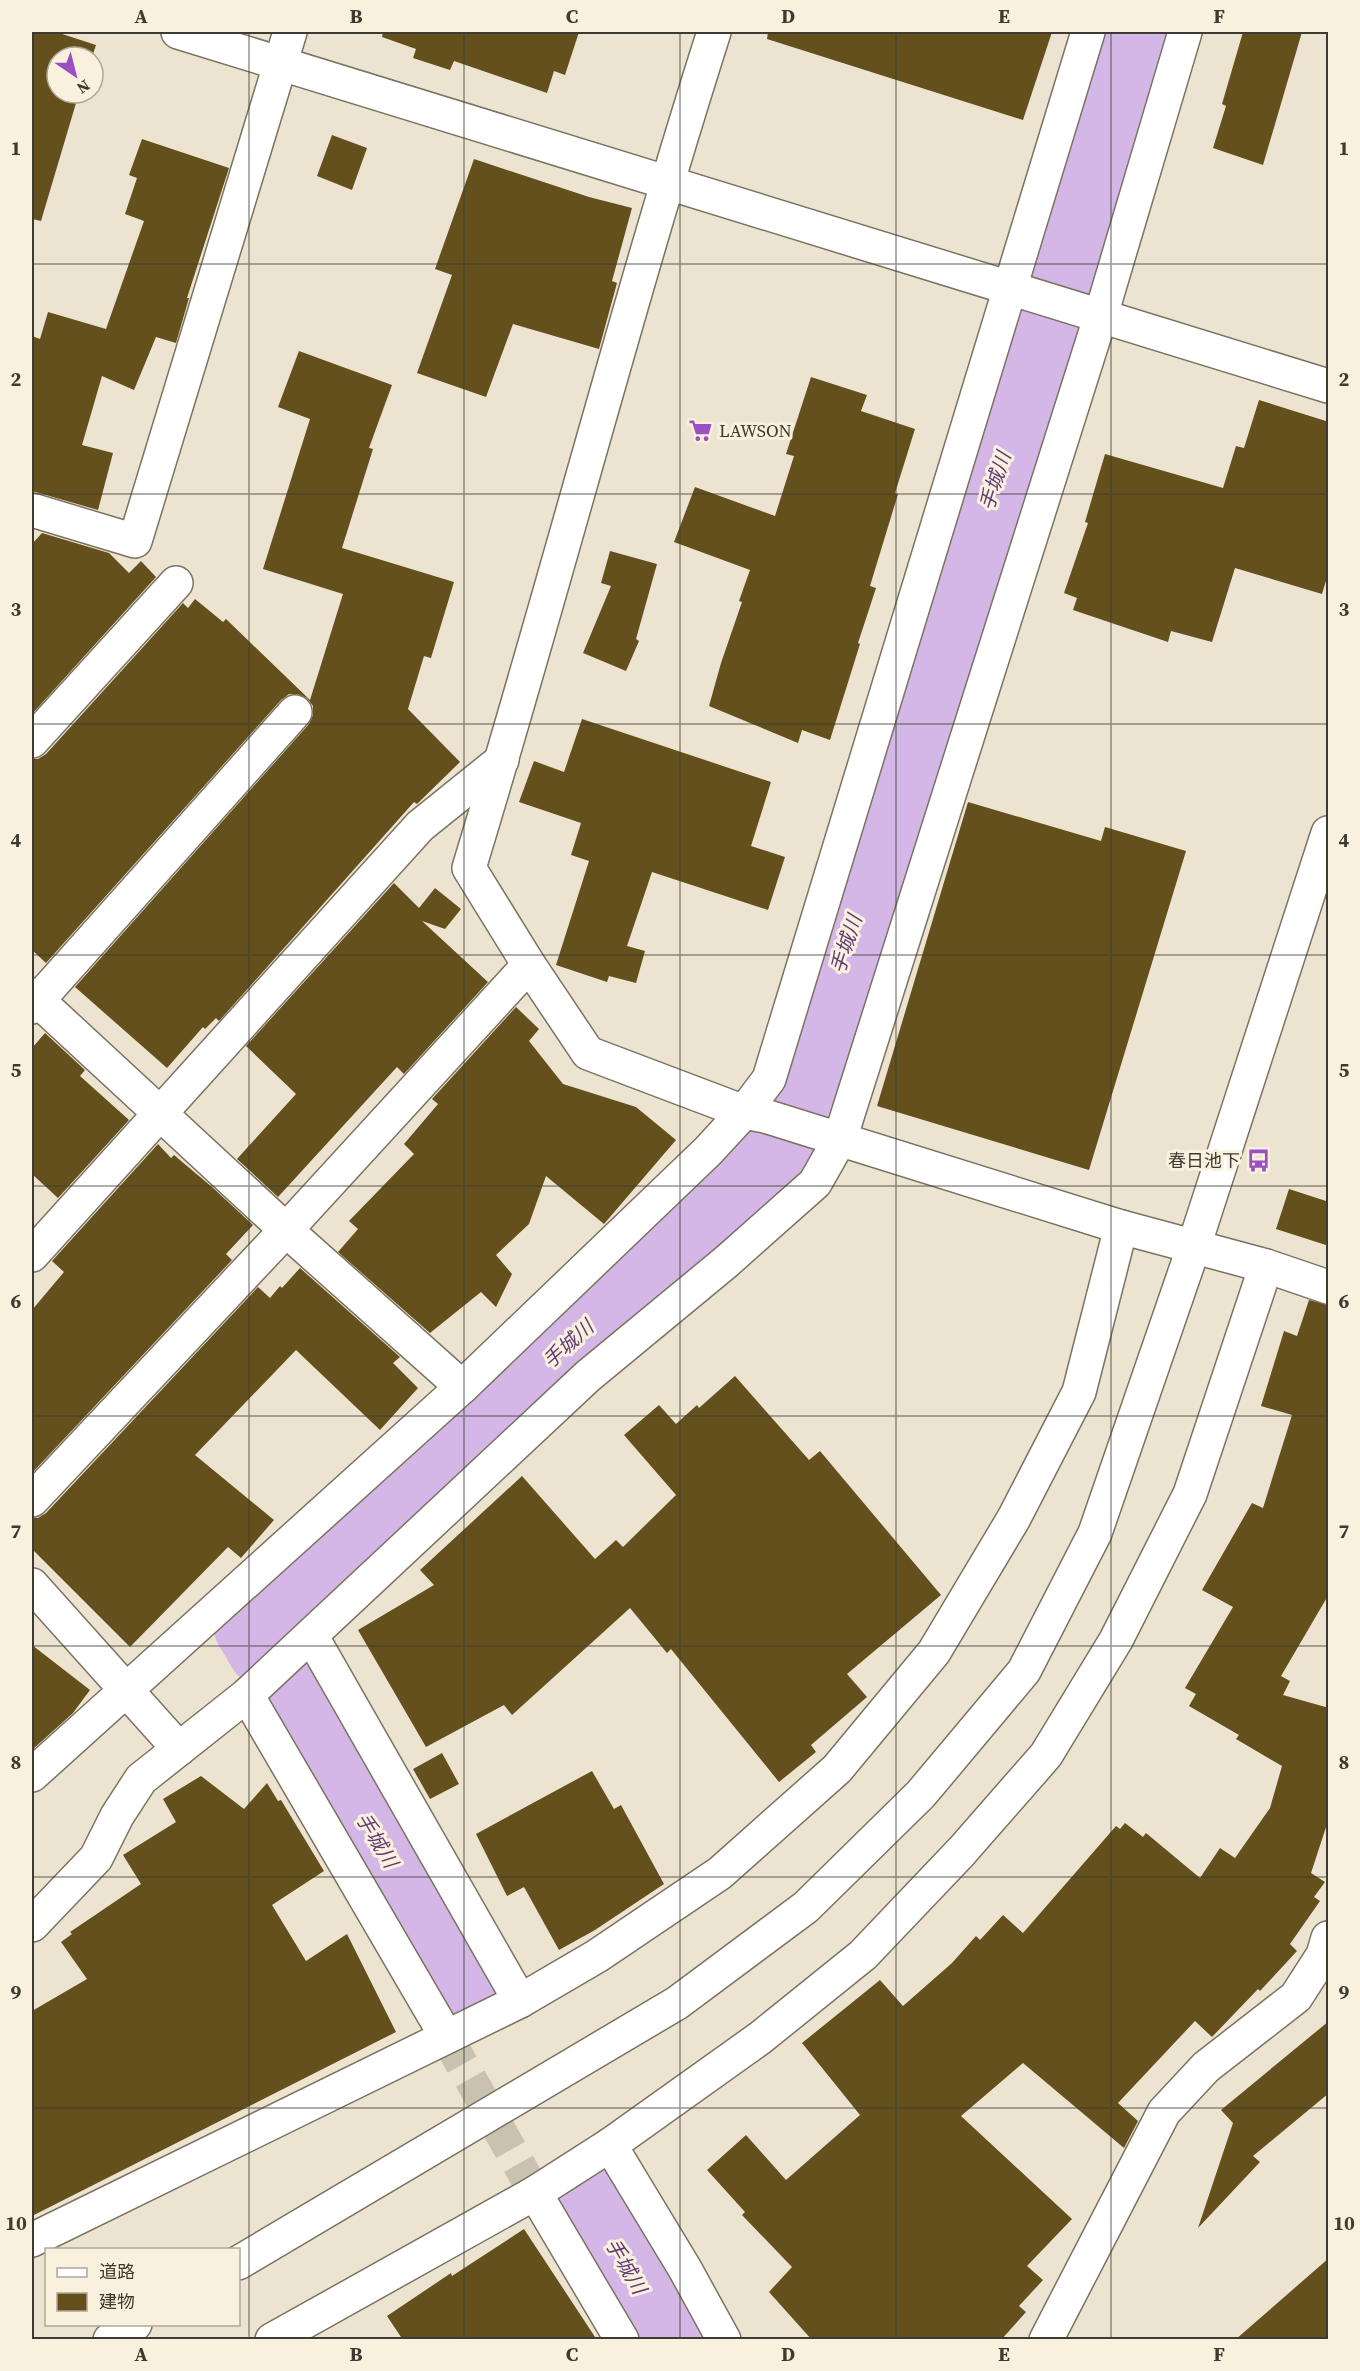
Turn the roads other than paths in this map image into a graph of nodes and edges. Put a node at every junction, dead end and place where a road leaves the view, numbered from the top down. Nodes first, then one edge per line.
1 (178, 32) edge
2 (290, 32) edge
3 (714, 32) edge
4 (1089, 32) edge
5 (1185, 32) edge
6 (280, 62) junction
7 (666, 182) junction
8 (1020, 290) junction
9 (1092, 312) junction
10 (1329, 386) edge
11 (32, 510) edge
12 (176, 584) dead end
13 (294, 712) dead end
14 (32, 741) edge
15 (502, 760) junction
16 (1329, 833) edge
17 (529, 965) junction
18 (34, 1001) edge
19 (159, 1114) junction
20 (755, 1114) junction
21 (832, 1137) junction
22 (1121, 1227) junction
23 (286, 1230) junction
24 (1194, 1246) junction
25 (32, 1255) edge
26 (1266, 1266) junction
27 (1329, 1287) edge
28 (462, 1387) junction
29 (32, 1500) edge
30 (32, 1585) edge
31 (312, 1637) junction
32 (125, 1690) junction
33 (247, 1695) junction
34 (179, 1749) junction
35 (32, 1774) edge
36 (32, 1925) edge
37 (1329, 1938) edge
38 (520, 2001) junction
39 (446, 2036) junction
40 (610, 2145) junction
41 (536, 2193) junction
42 (32, 2240) edge
43 (240, 2262) edge
44 (133, 2326) edge
45 (110, 2340) edge
46 (273, 2340) edge
47 (622, 2340) edge
48 (724, 2340) edge
49 (1046, 2340) edge

1 - 6 street
2 - 6 street
3 - 7 street
4 - 8 street
5 - 9 street
6 - 7 street
6 - 11 street
7 - 8 street
7 - 15 street
8 - 9 street
8 - 20 street
9 - 10 street
9 - 21 street
12 - 14 street
13 - 18 street
15 - 17 street
15 - 19 street
16 - 24 street
17 - 20 street
17 - 23 street
18 - 19 street
19 - 23 street
19 - 25 street
20 - 21 street
20 - 28 street
21 - 22 street
21 - 31 street
22 - 24 street
22 - 38 street
23 - 28 street
23 - 29 street
24 - 26 street
24 - 43 street
26 - 27 street
26 - 40 street
28 - 32 street
30 - 32 street
31 - 33 street
31 - 38 street
32 - 34 street
32 - 35 street
33 - 34 street
33 - 39 street
34 - 36 street
37 - 49 street
38 - 39 street
39 - 42 street
40 - 41 street
40 - 48 street
41 - 46 street
41 - 47 street
44 - 45 street

